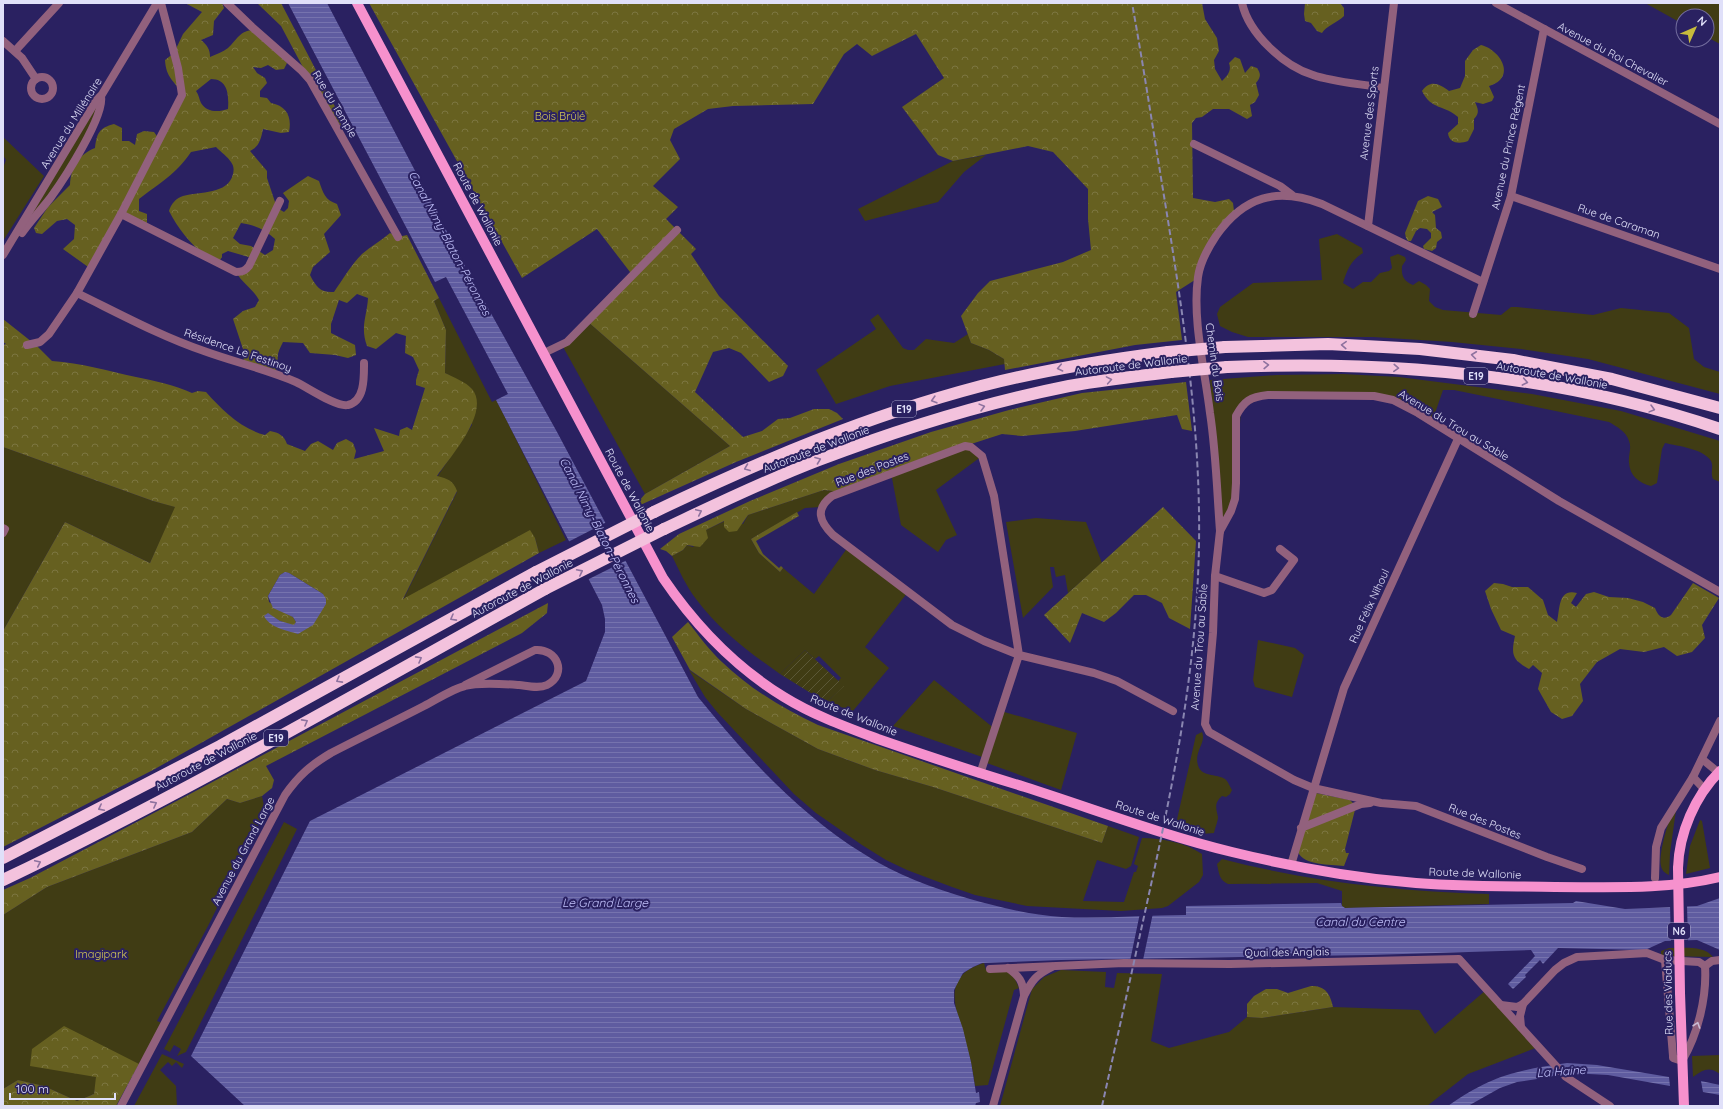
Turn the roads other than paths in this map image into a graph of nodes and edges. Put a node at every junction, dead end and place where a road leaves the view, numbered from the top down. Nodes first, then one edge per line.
1 (59, 3) edge
2 (157, 3) edge
3 (161, 3) edge
4 (227, 3) edge
5 (357, 3) edge
6 (1242, 3) edge
7 (1394, 3) edge
8 (1496, 3) edge
9 (1544, 30) junction
10 (3, 41) edge
11 (15, 51) junction
12 (36, 79) dead end
13 (1383, 88) junction
14 (101, 96) junction
15 (1720, 124) edge
16 (1194, 144) dead end
17 (1292, 195) junction
18 (1511, 196) junction
19 (280, 201) dead end
20 (121, 214) junction
21 (1368, 226) junction
22 (677, 230) dead end
23 (398, 237) dead end
24 (3, 256) edge
25 (1720, 269) edge
26 (1483, 282) junction
27 (76, 293) junction
28 (1473, 314) dead end
29 (27, 345) dead end
30 (544, 353) junction
31 (364, 363) dead end
32 (1720, 408) edge
33 (1720, 429) edge
34 (1458, 439) junction
35 (3, 528) edge
36 (1220, 531) junction
37 (3, 533) edge
38 (1280, 549) dead end
39 (1215, 576) junction
40 (1720, 592) edge
41 (1019, 655) junction
42 (465, 685) junction
43 (1173, 711) dead end
44 (1720, 721) edge
45 (1230, 745) joint
46 (1702, 759) junction
47 (1719, 772) edge
48 (980, 774) junction
49 (1693, 777) junction
50 (1313, 788) junction
51 (1704, 790) junction
52 (1379, 802) junction
53 (1301, 828) junction
54 (3, 858) edge
55 (1291, 865) junction
56 (1582, 869) dead end
57 (1655, 878) dead end
58 (1720, 878) edge
59 (3, 880) edge
60 (1665, 960) junction
61 (1720, 960) edge
62 (1054, 966) junction
63 (1705, 966) junction
64 (1008, 968) junction
65 (990, 969) dead end
66 (1024, 996) junction
67 (1522, 1004) junction
68 (1501, 1005) junction
69 (1522, 1028) junction
70 (1682, 1061) junction
71 (121, 1106) edge
72 (993, 1106) edge
73 (1610, 1106) edge
74 (1684, 1106) edge

1 - 11 street
2 - 14 street, Avenue du Millénaire
3 - 20 street
4 - 23 street, Rue du Temple
5 - 30 main road, Route de Wallonie
6 - 13 street
7 - 13 street, Avenue des Sports
8 - 9 street, Avenue du Roi Chevalier
9 - 15 street, Avenue du Roi Chevalier
9 - 18 street, Avenue du Prince Régent
10 - 11 street
11 - 12 street
13 - 21 street, Avenue des Sports
14 - 24 street, Avenue du Millénaire
14 - 24 street
16 - 17 street
17 - 21 street, Chemin du Bois
17 - 36 street, Chemin du Bois
18 - 25 street, Rue de Caraman
18 - 26 street, Avenue du Prince Régent
19 - 20 street
20 - 27 street
21 - 26 street, Chemin du Bois
22 - 30 street
26 - 28 street, Avenue du Prince Régent
27 - 29 street
27 - 31 street, Résidence Le Festinoy
30 - 48 main road, Route de Wallonie
32 -> 54 highway, Autoroute de Wallonie / E19, bridge
59 -> 33 highway, Autoroute de Wallonie / E19, bridge
34 - 36 street, Avenue du Trou au Sable
34 - 40 street, Avenue du Trou au Sable
34 - 50 street, Rue Félix Nihoul
35 - 37 street
36 - 39 street, Avenue du Trou au Sable
38 - 39 street
39 - 45 street, Avenue du Trou au Sable
41 - 41 street, Rue des Postes
41 - 43 street, Rue des Postes
41 - 48 street, Rue des Postes
42 - 42 street, Avenue du Grand Large
42 - 71 street, Avenue du Grand Large
44 - 46 street
45 - 50 street, Rue des Postes
46 - 47 street
46 - 49 street
47 - 51 main road, Rue des Viaducs / N6
48 - 55 main road, Route de Wallonie
49 - 51 street
49 - 57 street
50 - 52 street, Rue des Postes
50 - 53 street
51 - 70 main road, Rue des Viaducs / N6, bridge
52 - 53 street, Rue des Postes
52 - 56 street, Rue des Postes
53 - 55 street
55 - 58 main road, Route de Wallonie
60 - 63 street
60 - 67 street
60 - 70 street
61 - 63 street
62 - 64 street, Quai des Anglais
62 - 66 street
62 - 68 street, Quai des Anglais
70 -> 63 street
64 - 65 street, Quai des Anglais
64 - 66 street
66 - 72 street
67 - 68 street
67 - 69 street
68 - 69 street, Quai des Anglais
69 - 73 street, Quai des Anglais
70 - 74 main road, Rue des Viaducs / N6

